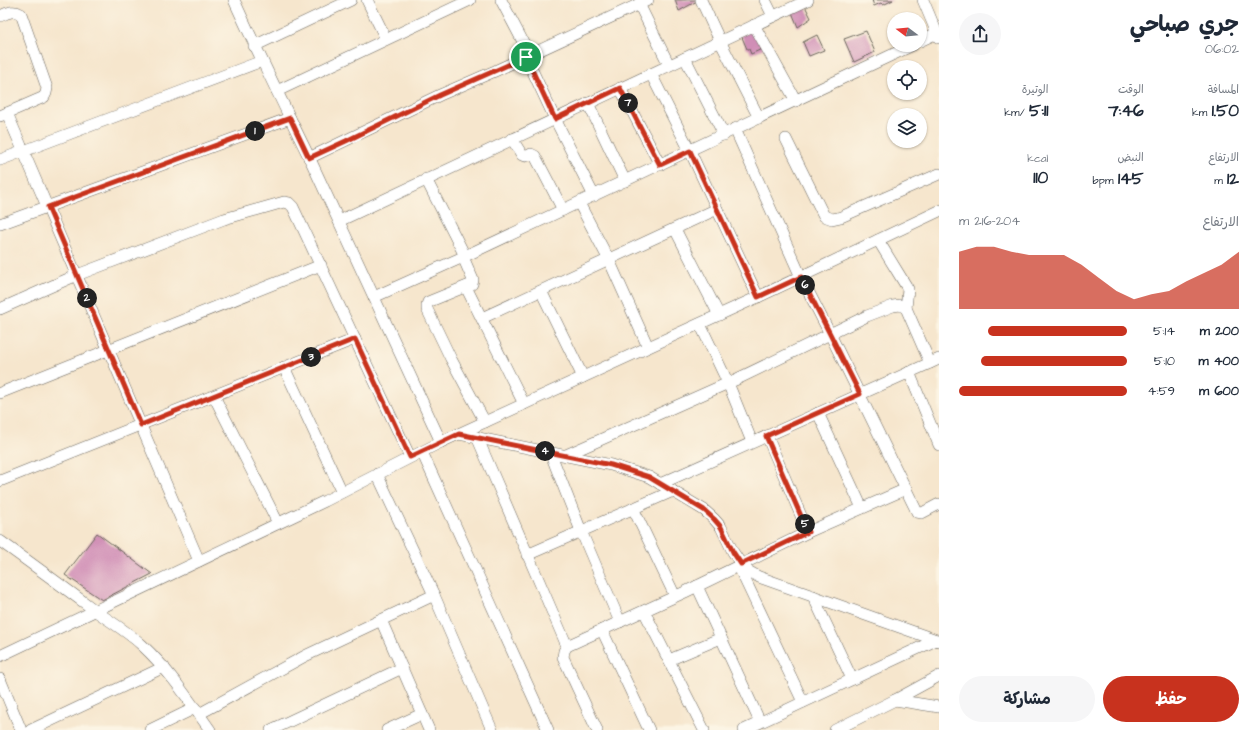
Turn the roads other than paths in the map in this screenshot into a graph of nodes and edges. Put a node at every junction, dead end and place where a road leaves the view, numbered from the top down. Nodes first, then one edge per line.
1 (234, 0) edge
2 (351, 0) edge
3 (368, 0) edge
4 (470, 0) edge
5 (501, 0) edge
6 (701, 0) edge
7 (765, 0) edge
8 (808, 0) edge
9 (923, 0) edge
10 (644, 2) edge
11 (0, 16) edge
12 (773, 16) junction
13 (754, 25) junction
14 (937, 31) edge
15 (927, 37) edge
16 (386, 39) junction
17 (720, 41) junction
18 (254, 46) junction
19 (898, 52) edge
20 (528, 56) junction
21 (685, 58) junction
22 (262, 61) junction
23 (669, 65) junction
24 (651, 74) junction
25 (620, 88) junction
26 (276, 91) junction
27 (796, 100) junction
28 (588, 103) junction
29 (4, 114) edge
30 (290, 118) junction
31 (759, 118) junction
32 (555, 119) junction
33 (735, 129) junction
34 (724, 135) junction
35 (512, 139) junction
36 (786, 139) dead end
37 (24, 151) junction
38 (690, 151) junction
39 (309, 158) junction
40 (0, 160) edge
41 (660, 165) junction
42 (939, 174) edge
43 (426, 179) junction
44 (625, 181) junction
45 (594, 196) junction
46 (579, 203) junction
47 (48, 207) junction
48 (717, 209) junction
49 (563, 210) junction
50 (939, 211) edge
51 (339, 221) junction
52 (0, 224) edge
53 (676, 228) junction
54 (878, 240) junction
55 (464, 257) junction
56 (609, 260) junction
57 (321, 265) junction
58 (77, 275) junction
59 (801, 277) junction
60 (466, 287) junction
61 (541, 291) junction
62 (374, 297) junction
63 (758, 297) junction
64 (906, 308) junction
65 (0, 309) edge
66 (719, 315) junction
67 (482, 318) junction
68 (700, 324) junction
69 (830, 334) junction
70 (355, 339) junction
71 (648, 347) junction
72 (108, 349) junction
73 (935, 361) edge
74 (284, 368) junction
75 (909, 372) junction
76 (583, 377) junction
77 (728, 383) junction
78 (0, 393) edge
79 (860, 394) junction
80 (214, 396) junction
81 (524, 404) junction
82 (818, 413) junction
83 (485, 422) junction
84 (141, 425) junction
85 (459, 434) junction
86 (766, 436) junction
87 (477, 437) junction
88 (441, 442) junction
89 (752, 442) junction
90 (939, 446) edge
91 (422, 452) junction
92 (550, 452) junction
93 (566, 455) junction
94 (410, 457) junction
95 (377, 474) junction
96 (0, 481) edge
97 (660, 484) junction
98 (906, 489) junction
99 (673, 491) junction
100 (342, 492) junction
101 (939, 504) edge
102 (633, 508) junction
103 (862, 508) junction
104 (278, 523) junction
105 (581, 531) junction
106 (808, 532) junction
107 (0, 541) edge
108 (527, 555) junction
109 (199, 561) junction
110 (740, 565) junction
111 (697, 586) junction
112 (434, 595) junction
113 (675, 596) junction
114 (813, 596) junction
115 (95, 610) junction
116 (644, 611) junction
117 (381, 620) junction
118 (620, 622) junction
119 (602, 630) junction
120 (721, 638) junction
121 (937, 640) edge
122 (567, 646) junction
123 (0, 656) edge
124 (669, 660) junction
125 (164, 667) junction
126 (402, 668) junction
127 (939, 676) edge
128 (0, 679) edge
129 (852, 679) junction
130 (894, 700) junction
131 (803, 702) junction
132 (939, 707) edge
133 (197, 711) junction
134 (422, 714) junction
135 (760, 722) junction
136 (21, 730) edge
137 (31, 730) edge
138 (150, 730) edge
139 (210, 730) edge
140 (271, 730) edge
141 (387, 730) edge
142 (429, 730) edge
143 (492, 730) edge
144 (548, 730) edge
145 (597, 730) edge
146 (649, 730) edge
147 (704, 730) edge
148 (744, 730) edge
149 (835, 730) edge

1 - 18 street
2 - 18 street
3 - 16 street
4 - 16 street
5 - 20 street
6 - 17 street
7 - 12 street
8 - 12 street
9 - 14 street
10 - 20 street
10 - 23 street
11 - 29 street
12 - 13 street
13 - 17 street
13 - 27 street
14 - 15 street
16 - 26 street
17 - 21 street
17 - 31 street
18 - 22 street
19 - 27 street
20 - 32 street
20 - 39 street
21 - 23 street
21 - 34 street
22 - 26 street
22 - 37 street
23 - 24 street
24 - 25 street
24 - 38 street
25 - 28 street
25 - 41 street
26 - 30 street
27 - 31 street
28 - 32 street
28 - 44 street
29 - 37 street
30 - 39 street
30 - 47 street
31 - 33 street
32 - 35 street
32 - 45 street
33 - 34 street
33 - 59 street
34 - 38 street
35 - 43 street
35 - 49 street
36 - 42 street
37 - 40 street
37 - 47 street
38 - 41 street
38 - 48 street
39 - 51 street
41 - 44 street
43 - 51 street
43 - 55 street
44 - 45 street
45 - 46 street
46 - 49 street
46 - 56 street
47 - 52 street
47 - 58 street
48 - 53 street
48 - 63 street
49 - 55 street
50 - 54 street
51 - 62 street
53 - 56 street
53 - 66 street
54 - 59 street
54 - 64 street
55 - 60 street
55 - 62 street
56 - 61 street
56 - 71 street
57 - 58 street
57 - 70 street
57 - 72 street
58 - 65 street
58 - 72 street
59 - 63 street
59 - 69 street
60 - 67 street
60 - 83 street
61 - 67 street
61 - 76 street
62 - 88 street
63 - 66 street
64 - 69 street
64 - 73 street
66 - 68 street
67 - 81 street
68 - 71 street
68 - 77 street
69 - 77 street
69 - 79 street
70 - 74 street
70 - 94 street
71 - 76 street
72 - 78 street
72 - 84 street
73 - 75 street
74 - 80 street
74 - 100 street
75 - 79 street
75 - 90 street
76 - 81 street
77 - 89 street
77 - 93 street
79 - 82 street
79 - 98 street
80 - 84 street
80 - 104 street
81 - 83 street
82 - 86 street
82 - 103 street
83 - 85 street
84 - 96 street
84 - 109 street
85 - 87 street
85 - 88 street
86 - 89 street
86 - 106 street
87 - 92 street
87 - 108 street
88 - 91 street
89 - 97 street
91 - 94 street
91 - 144 street
92 - 93 street
92 - 105 street
93 - 97 street
94 - 95 street
95 - 100 street
95 - 112 street
97 - 99 street
98 - 101 street
98 - 103 street
99 - 102 street
99 - 110 street
100 - 104 street
102 - 105 street
102 - 113 street
103 - 106 street
104 - 109 street
105 - 108 street
105 - 118 street
106 - 110 street
107 - 115 street
108 - 122 street
109 - 115 street
110 - 111 street
110 - 114 street
110 - 131 street
111 - 113 street
111 - 120 street
112 - 117 street
112 - 143 street
113 - 116 street
114 - 121 street
114 - 129 street
115 - 123 street
115 - 125 street
116 - 118 street
116 - 124 street
117 - 126 street
117 - 133 street
118 - 119 street
119 - 122 street
119 - 146 street
120 - 124 street
120 - 135 street
121 - 129 street
122 - 145 street
124 - 147 street
125 - 133 street
125 - 137 street
126 - 134 street
126 - 140 street
127 - 130 street
128 - 136 street
129 - 131 street
130 - 132 street
130 - 149 street
131 - 135 street
133 - 138 street
133 - 139 street
134 - 141 street
134 - 142 street
135 - 148 street

